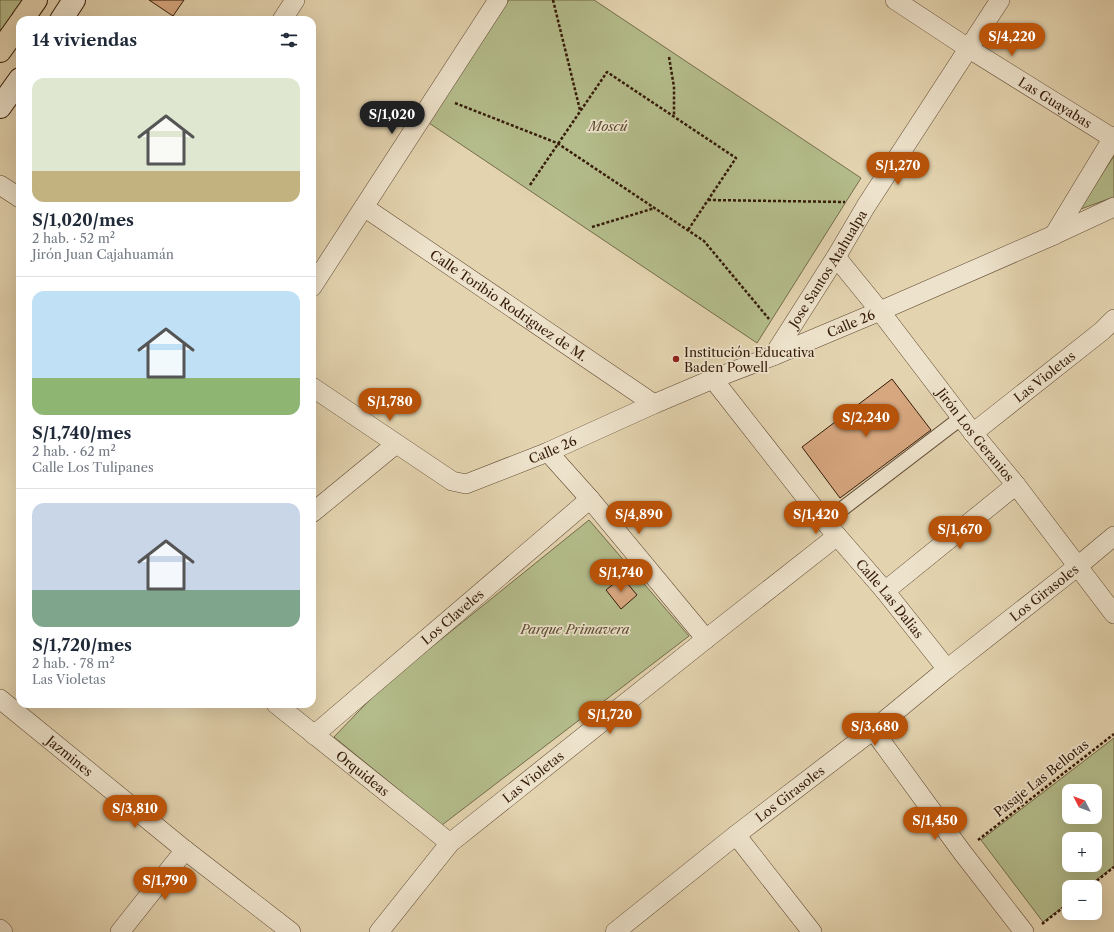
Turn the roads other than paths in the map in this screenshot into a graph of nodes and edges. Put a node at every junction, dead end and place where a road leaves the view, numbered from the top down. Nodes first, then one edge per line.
1 (36, 0) edge
2 (74, 0) edge
3 (295, 0) edge
4 (498, 0) edge
5 (895, 0) edge
6 (1000, 0) edge
7 (25, 16) edge
8 (64, 16) edge
9 (285, 16) edge
10 (16, 29) edge
11 (968, 48) junction
12 (0, 51) edge
13 (16, 85) edge
14 (0, 108) edge
15 (1114, 138) edge
16 (0, 185) edge
17 (16, 195) edge
18 (1114, 206) edge
19 (364, 207) junction
20 (1054, 235) junction
21 (836, 258) junction
22 (316, 281) edge
23 (880, 311) junction
24 (1114, 319) edge
25 (773, 356) junction
26 (714, 379) junction
27 (316, 390) edge
28 (654, 404) junction
29 (961, 418) junction
30 (973, 433) junction
31 (396, 444) junction
32 (548, 452) junction
33 (1016, 485) junction
34 (590, 499) junction
35 (316, 510) edge
36 (825, 522) junction
37 (837, 536) junction
38 (1114, 536) edge
39 (1078, 566) junction
40 (885, 591) junction
41 (1114, 614) edge
42 (706, 639) junction
43 (947, 669) junction
44 (0, 699) edge
45 (281, 708) edge
46 (873, 730) junction
47 (314, 735) junction
48 (736, 836) junction
49 (450, 843) junction
50 (185, 850) junction
51 (0, 929) edge
52 (1031, 930) edge
53 (3, 932) edge
54 (120, 932) edge
55 (291, 932) edge
56 (379, 932) edge
57 (615, 932) edge
58 (812, 932) edge

1 - 7 main road
2 - 8 main road
3 - 9 street
4 - 19 street
5 - 11 street, Las Guayabas
6 - 11 street, Jose Santos Atahualpa
10 - 12 main road
11 - 15 street, Las Guayabas
11 - 21 street, Jose Santos Atahualpa
13 - 14 main road
15 - 20 street
16 - 17 street
18 - 20 street, Calle 26
19 - 22 street
19 - 28 street, Calle Toribio Rodriguez de M.
20 - 23 street, Calle 26
21 - 23 street, Jirón Los Geranios
21 - 25 street, Jose Santos Atahualpa
23 - 25 street, Calle 26
23 - 29 street, Jirón Los Geranios
24 - 30 street, Las Violetas
25 - 26 street, Calle 26
26 - 28 street, Calle 26
26 - 36 street, Calle Las Dalias
27 - 31 street
28 - 32 street, Calle 26
29 - 30 street, Jirón Los Geranios
29 - 36 street
30 - 33 street, Jirón Los Geranios
31 - 32 street, Calle 26
31 - 35 street
32 - 34 street
33 - 39 street, Jirón Los Geranios
33 - 40 street
34 - 42 street
34 - 47 street, Los Claveles
36 - 37 street, Calle Las Dalias
37 - 40 street, Calle Las Dalias
37 - 42 street, Las Violetas
38 - 39 street, Los Girasoles
39 - 41 street, Jirón Los Geranios
39 - 43 street, Los Girasoles
40 - 43 street, Calle Las Dalias
42 - 49 street, Las Violetas
43 - 46 street, Los Girasoles
44 - 50 street, Jazmines
45 - 47 street, Orquideas
46 - 48 street, Los Girasoles
46 - 52 street
47 - 49 street, Orquideas
48 - 57 street, Los Girasoles
48 - 58 street
49 - 56 street, Las Violetas
50 - 54 street
50 - 55 street, Jazmines
51 - 53 street

